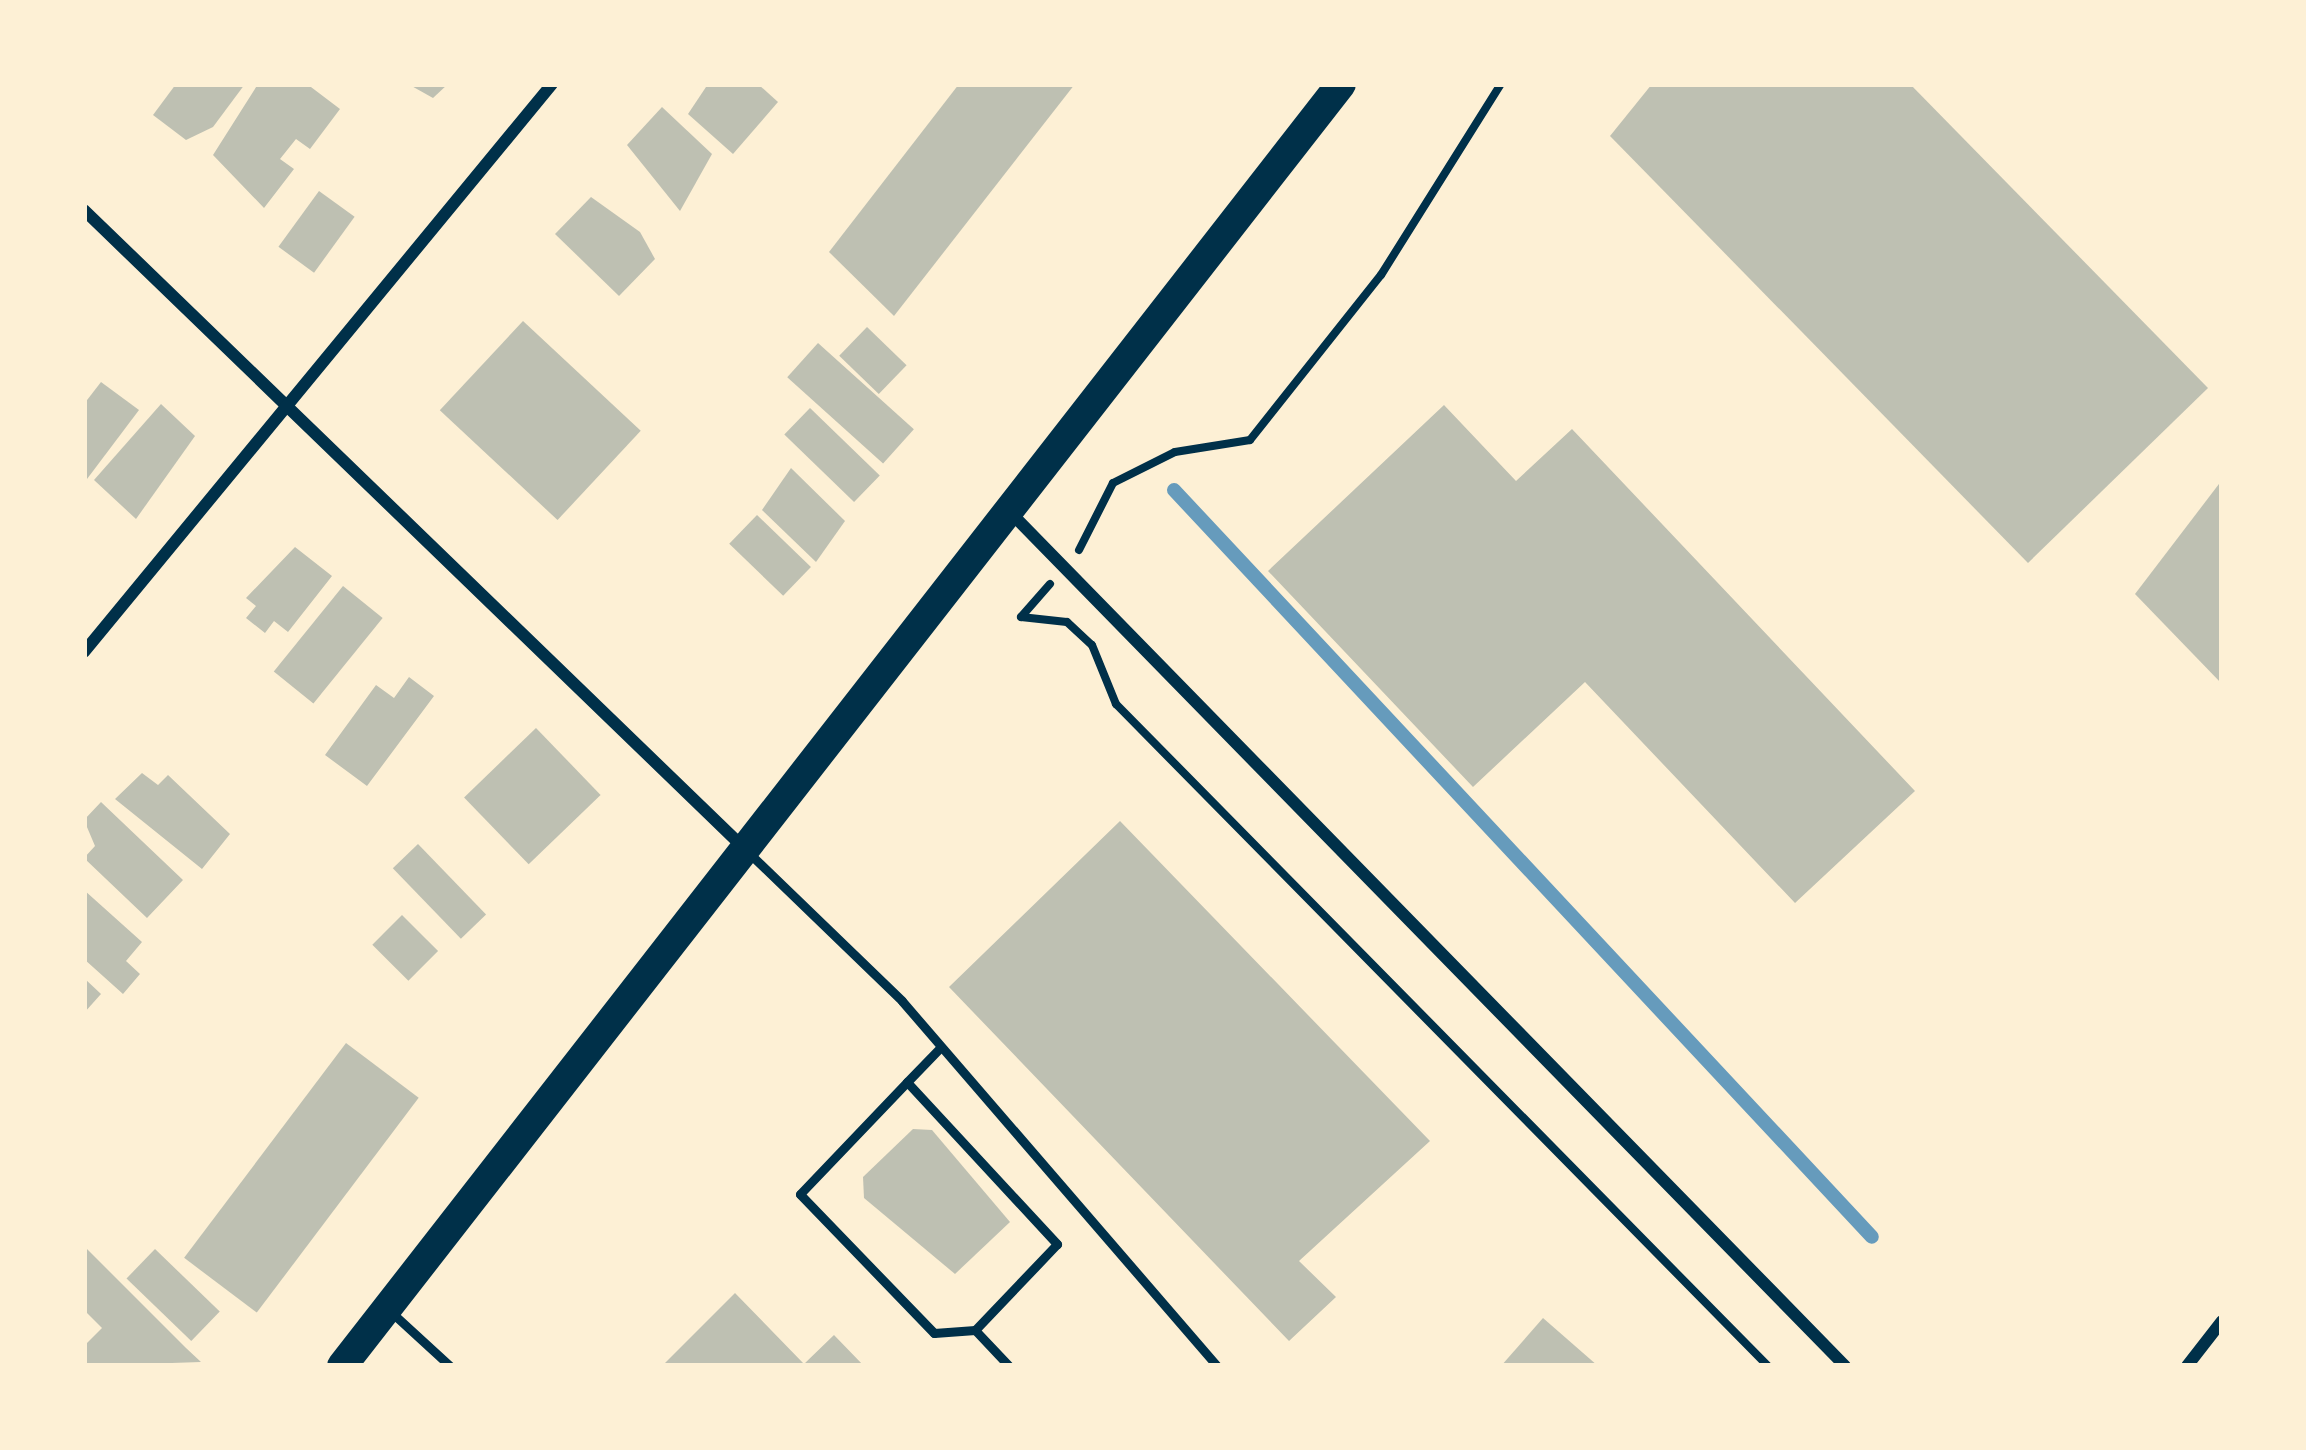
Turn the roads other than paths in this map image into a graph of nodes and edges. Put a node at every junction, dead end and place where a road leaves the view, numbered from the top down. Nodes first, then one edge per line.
1 (552, 84) edge
2 (1341, 84) edge
3 (84, 209) edge
4 (292, 406) junction
5 (1008, 510) junction
6 (84, 652) edge
7 (746, 850) junction
8 (938, 1050) junction
9 (907, 1082) junction
10 (386, 1307) junction
11 (2222, 1321) edge
12 (975, 1330) junction
13 (342, 1366) edge
14 (450, 1366) edge
15 (1010, 1366) edge
16 (1217, 1366) edge
17 (1845, 1366) edge
18 (2187, 1366) edge

1 - 4 street
2 - 5 main road
3 - 4 street
4 - 6 street
4 - 7 street
5 - 7 main road
5 - 17 street
7 - 8 lane
7 - 10 main road
8 - 9 lane
8 - 16 lane
9 - 12 lane
9 - 12 lane
10 - 13 main road
10 - 14 lane
11 - 18 street
12 - 15 lane

